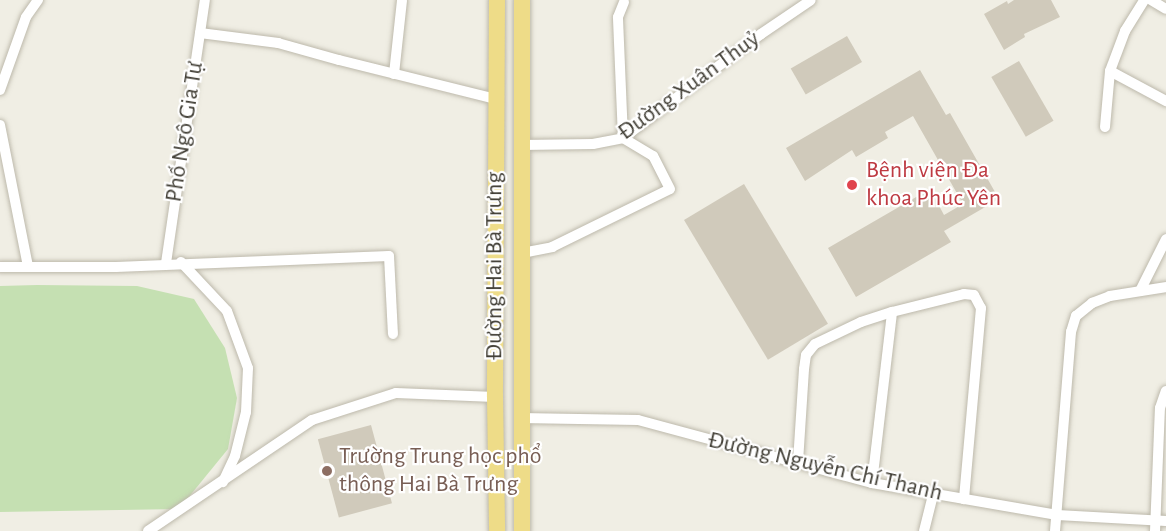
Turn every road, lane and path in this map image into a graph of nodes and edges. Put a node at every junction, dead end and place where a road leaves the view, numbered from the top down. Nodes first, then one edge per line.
1 (38, 0) edge
2 (205, 0) edge
3 (402, 0) edge
4 (497, 0) edge
5 (522, 0) edge
6 (811, 0) edge
7 (1144, 0) edge
8 (1151, 0) edge
9 (624, 1) edge
10 (1166, 9) edge
11 (200, 33) junction
12 (1110, 71) junction
13 (394, 74) junction
14 (0, 90) edge
15 (496, 99) junction
16 (1166, 101) edge
17 (0, 125) edge
18 (1105, 127) dead end
19 (623, 138) junction
20 (521, 145) junction
21 (11, 188) junction
22 (0, 191) edge
23 (1166, 239) edge
24 (496, 253) junction
25 (522, 253) junction
26 (181, 262) junction
27 (166, 263) junction
28 (28, 266) junction
29 (0, 267) edge
30 (1166, 287) edge
31 (1140, 291) junction
32 (892, 312) junction
33 (393, 334) dead end
34 (1166, 391) edge
35 (495, 397) junction
36 (520, 418) junction
37 (798, 462) junction
38 (223, 482) junction
39 (872, 483) junction
40 (933, 494) junction
41 (964, 499) junction
42 (1057, 515) junction
43 (1159, 524) edge
44 (148, 531) edge
45 (497, 531) edge
46 (522, 531) edge
47 (924, 531) edge
48 (1055, 531) edge

1 - 14 street
2 - 11 street, Phố Ngô Gia Tự
3 - 13 street
4 - 15 highway, Đường Hai Bà Trưng
5 - 20 highway, Đường Hai Bà Trưng
6 - 19 street, Đường Xuân Thuỷ
7 - 12 street
8 - 10 street
9 - 19 street
11 - 13 street
11 - 27 street, Phố Ngô Gia Tự
12 - 16 street
12 - 18 street
13 - 15 street
15 - 24 highway, Đường Hai Bà Trưng
17 - 21 street
19 - 20 street, Đường Xuân Thuỷ
19 - 25 street
20 - 25 highway, Đường Hai Bà Trưng
21 - 22 street
21 - 28 street
23 - 31 street
24 - 25 highway
24 - 35 highway, Đường Hai Bà Trưng
25 - 36 highway, Đường Hai Bà Trưng
26 - 27 street
26 - 33 street
26 - 38 street
27 - 28 street
28 - 29 street
30 - 31 street
31 - 42 street
32 - 37 street
32 - 39 street
32 - 41 street
34 - 43 street
35 - 38 street
35 - 45 highway, Đường Hai Bà Trưng
36 - 37 street, Đường Nguyễn Chí Thanh
36 - 46 highway, Đường Hai Bà Trưng
37 - 39 street, Đường Nguyễn Chí Thanh
38 - 44 street
39 - 40 street, Đường Nguyễn Chí Thanh
40 - 41 street, Đường Nguyễn Chí Thanh
40 - 47 street
41 - 42 street, Đường Nguyễn Chí Thanh
42 - 43 street, Đường Nguyễn Chí Thanh
42 - 48 street

